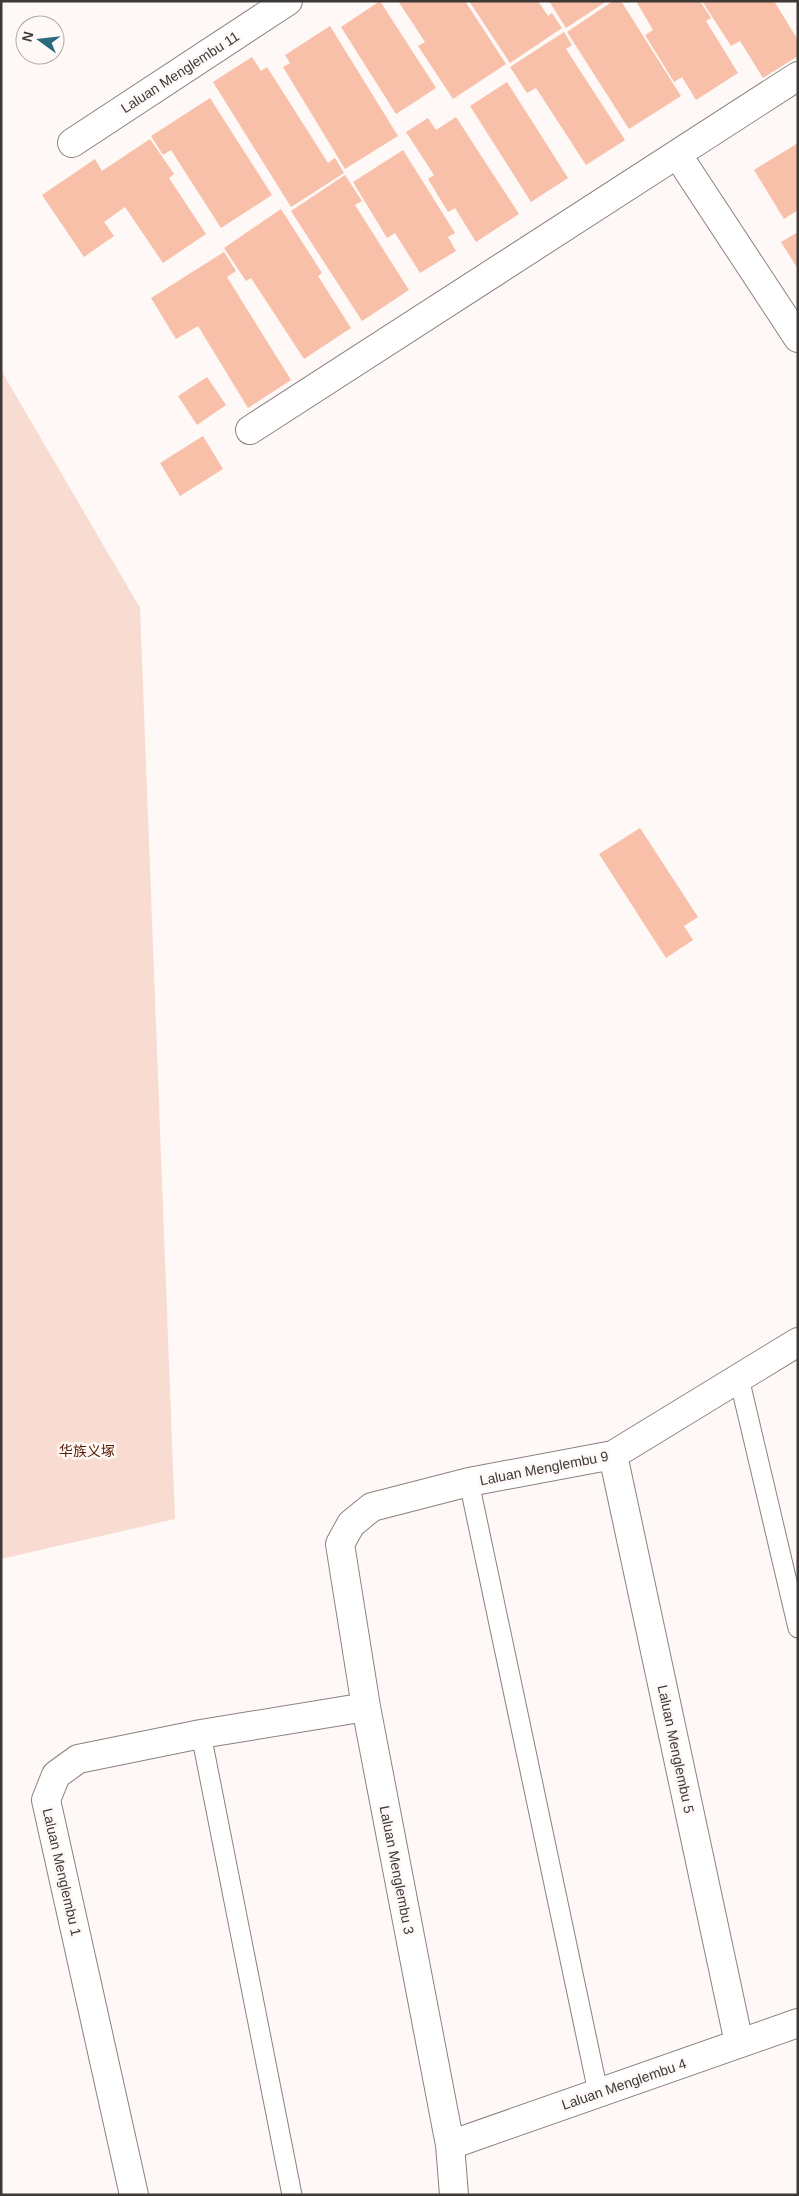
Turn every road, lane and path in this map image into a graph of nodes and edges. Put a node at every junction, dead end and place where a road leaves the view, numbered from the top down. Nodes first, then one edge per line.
1 (288, 1) edge
2 (798, 76) edge
3 (72, 143) dead end
4 (677, 154) junction
5 (798, 338) edge
6 (250, 430) dead end
7 (798, 1342) edge
8 (739, 1378) junction
9 (613, 1455) junction
10 (469, 1482) junction
11 (340, 1544) joint
12 (798, 1628) edge
13 (366, 1707) junction
14 (201, 1734) junction
15 (798, 2022) edge
16 (740, 2043) junction
17 (598, 2092) junction
18 (450, 2145) junction
19 (134, 2195) edge
20 (292, 2195) edge
21 (454, 2195) edge

1 - 3 street, Laluan Menglembu 11
2 - 4 street
4 - 5 street
4 - 6 street
7 - 8 street, Laluan Menglembu 9
8 - 9 street, Laluan Menglembu 9
8 - 12 lane
9 - 10 street, Laluan Menglembu 9
9 - 16 street, Laluan Menglembu 5
10 - 11 street, Laluan Menglembu 9
10 - 17 lane
11 - 13 street, Laluan Menglembu 3
13 - 14 street, Laluan Menglembu 1
13 - 18 street, Laluan Menglembu 3
14 - 19 street, Laluan Menglembu 1
14 - 20 lane
15 - 16 street, Laluan Menglembu 4
16 - 17 street, Laluan Menglembu 4
17 - 18 street, Laluan Menglembu 4
18 - 21 street, Laluan Menglembu 3

